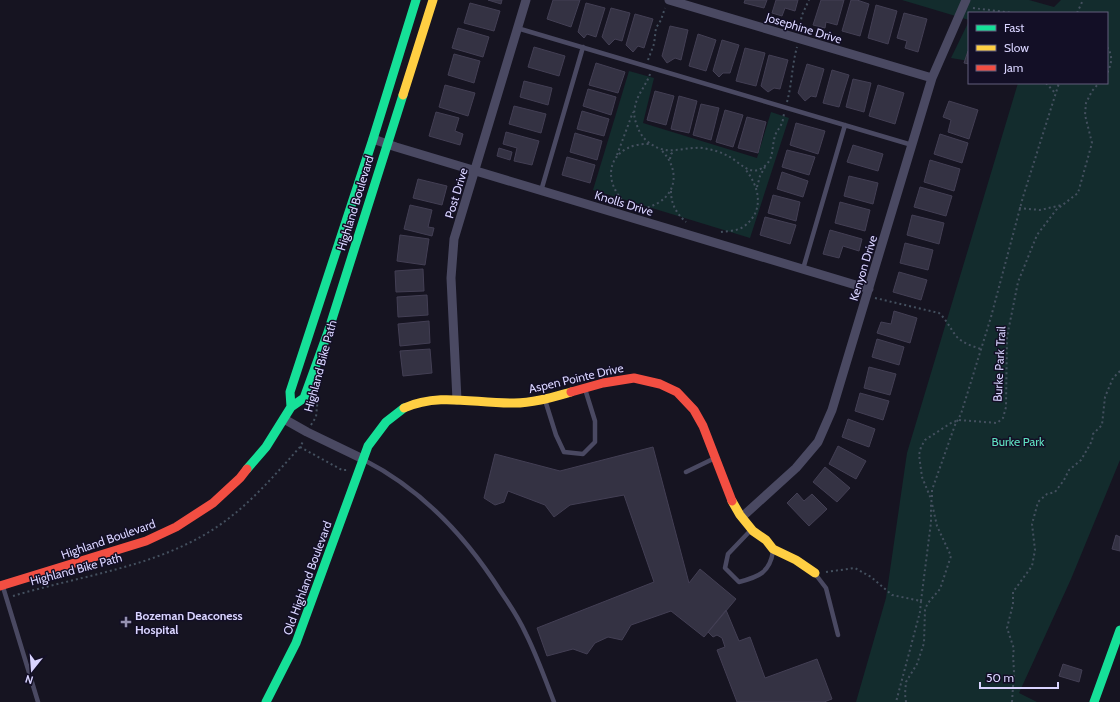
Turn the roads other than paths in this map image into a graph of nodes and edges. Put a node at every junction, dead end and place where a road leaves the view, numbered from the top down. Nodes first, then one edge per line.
1 (416, 0) edge
2 (433, 0) edge
3 (526, 0) edge
4 (669, 0) edge
5 (965, 2) edge
6 (517, 28) junction
7 (583, 47) junction
8 (932, 78) junction
9 (845, 125) junction
10 (373, 139) junction
11 (386, 144) junction
12 (912, 145) junction
13 (475, 170) junction
14 (541, 191) junction
15 (803, 269) junction
16 (868, 292) junction
17 (585, 388) junction
18 (545, 399) junction
19 (457, 400) junction
20 (291, 406) junction
21 (284, 419) junction
22 (716, 458) junction
23 (363, 459) junction
24 (686, 472) dead end
25 (742, 517) junction
26 (751, 530) junction
27 (774, 550) junction
28 (815, 574) joint
29 (1, 586) edge
30 (1120, 630) edge
31 (838, 635) dead end
32 (38, 702) edge
33 (266, 702) edge
34 (554, 702) edge
35 (1094, 702) edge

1 - 10 main road, Highland Boulevard
2 - 11 main road, Highland Boulevard
3 - 6 street, Post Drive
4 - 8 street, Josephine Drive
5 - 8 street, Kenyon Drive
6 - 7 lane
6 - 13 street, Post Drive
7 - 9 lane
7 - 14 lane
8 - 12 street, Kenyon Drive
9 - 12 lane
9 - 15 lane
10 - 11 street, Knolls Drive
10 - 20 main road, Highland Boulevard
11 - 13 street, Knolls Drive
11 - 20 main road, Highland Boulevard
12 - 16 street, Kenyon Drive
13 - 14 street, Knolls Drive
13 - 19 street, Post Drive
14 - 15 street, Knolls Drive
15 - 16 street, Knolls Drive
16 - 25 street, Kenyon Drive
17 - 18 main road, Aspen Pointe Drive
17 - 18 lane
17 - 22 main road, Aspen Pointe Drive
18 - 19 main road, Aspen Pointe Drive
19 - 23 main road, Aspen Pointe Drive
20 - 21 main road, Highland Boulevard
21 - 23 street
21 - 29 main road, Highland Boulevard
22 - 24 lane
22 - 25 main road, Aspen Pointe Drive
23 - 33 main road, Old Highland Boulevard
23 - 34 lane
25 - 26 main road, Aspen Pointe Drive
26 - 27 main road
26 - 27 lane
27 - 28 main road
28 - 31 lane
29 - 32 lane
30 - 35 main road

